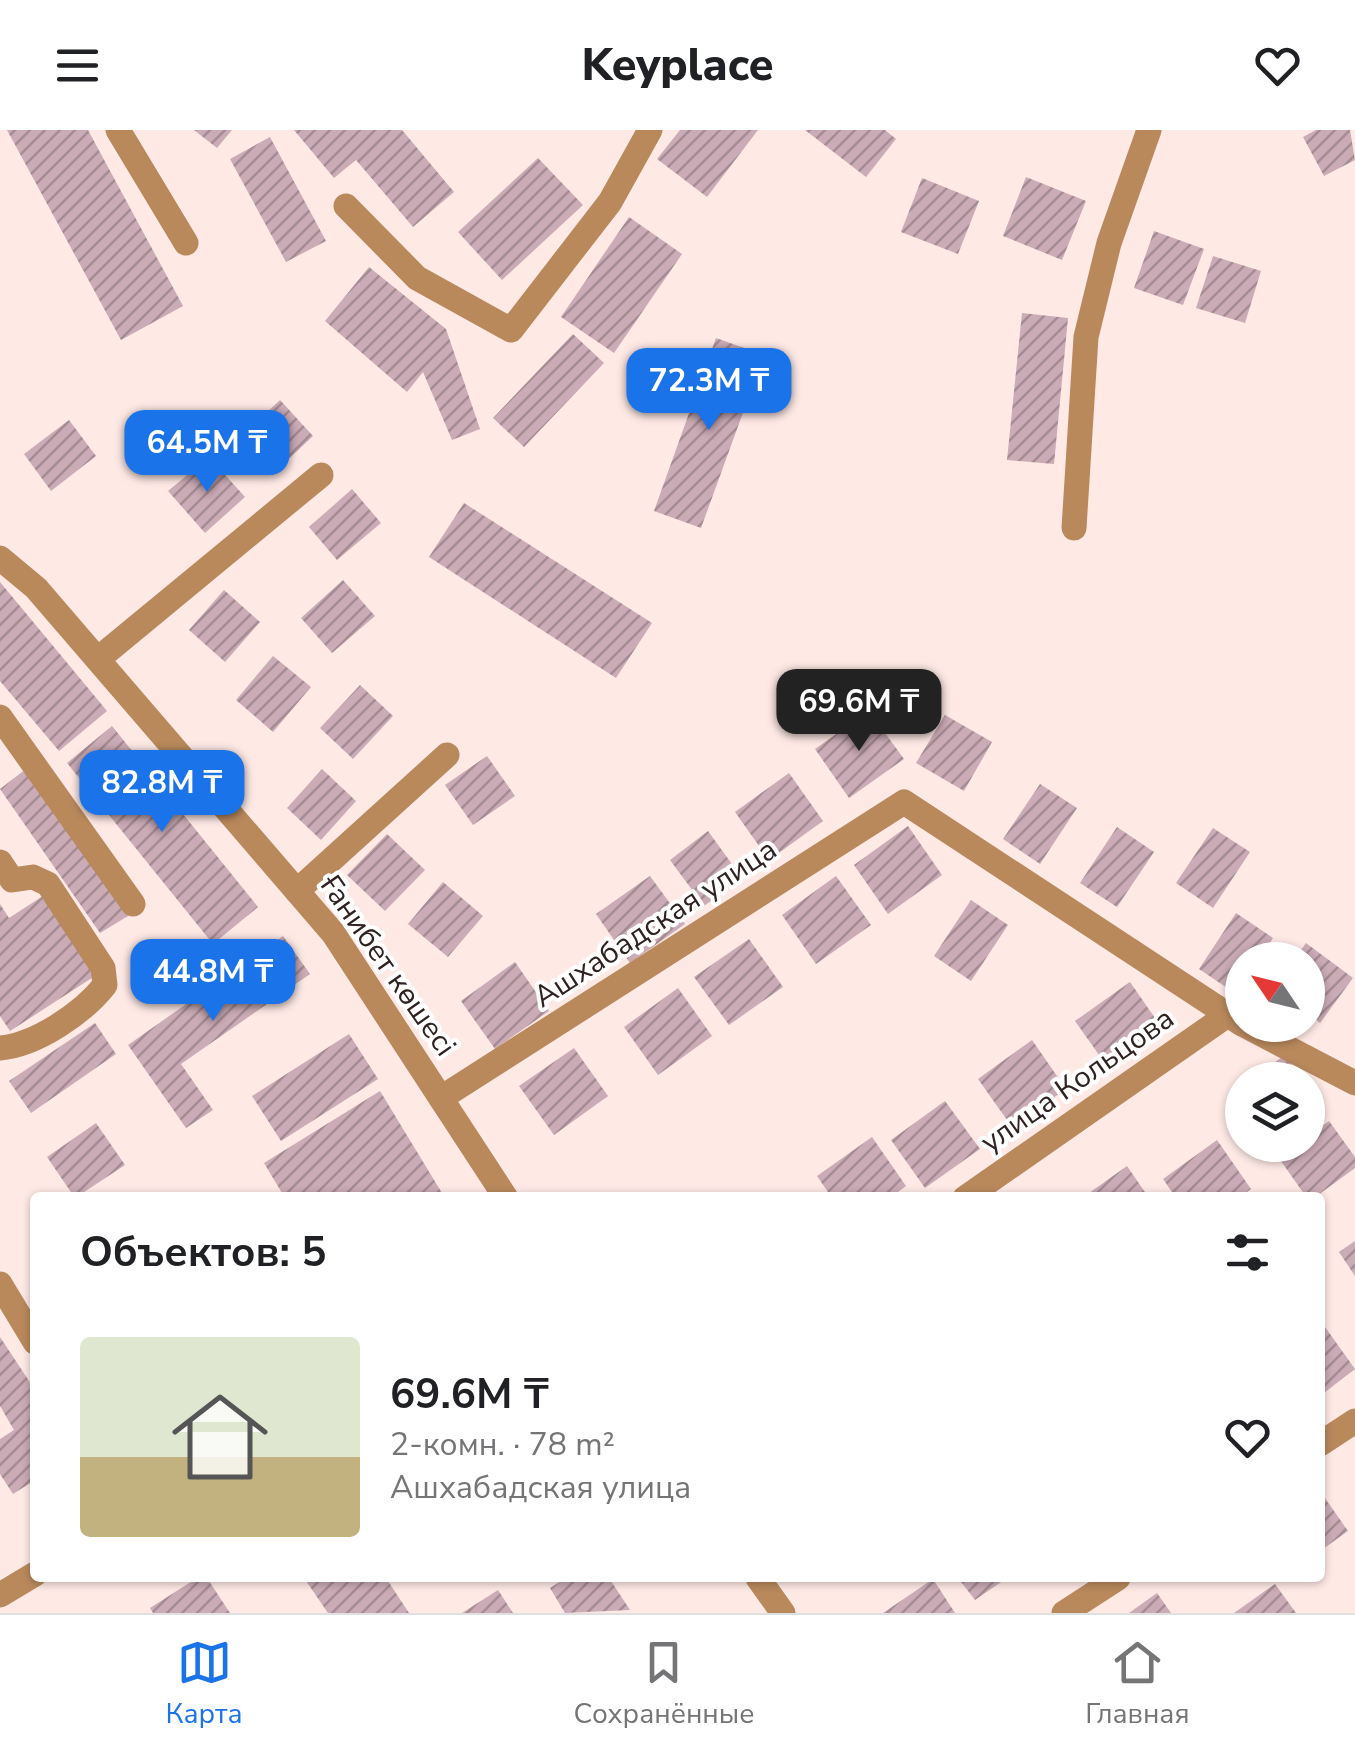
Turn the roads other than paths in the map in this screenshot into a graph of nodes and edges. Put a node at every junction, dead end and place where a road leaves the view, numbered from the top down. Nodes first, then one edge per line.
1 (118, 130) edge
2 (650, 130) edge
3 (1149, 130) edge
4 (346, 206) dead end
5 (186, 243) dead end
6 (322, 475) dead end
7 (1074, 528) dead end
8 (0, 558) edge
9 (98, 659) junction
10 (0, 717) edge
11 (448, 755) dead end
12 (0, 862) edge
13 (297, 891) junction
14 (132, 904) dead end
15 (1225, 1014) edge
16 (1225, 1030) edge
17 (1276, 1042) edge
18 (0, 1048) edge
19 (1355, 1083) edge
20 (441, 1098) junction
21 (502, 1192) edge
22 (975, 1192) edge
23 (0, 1284) edge
24 (30, 1334) edge
25 (1355, 1420) edge
26 (1325, 1441) edge
27 (30, 1577) edge
28 (761, 1582) edge
29 (1112, 1582) edge
30 (0, 1594) edge
31 (783, 1613) edge
32 (1064, 1613) edge

1 - 5 street
2 - 4 street
3 - 7 street
6 - 9 street
8 - 9 street, Ғанибет көшесі
9 - 13 street, Ғанибет көшесі
10 - 14 street
11 - 13 street
12 - 18 street
13 - 20 street, Ғанибет көшесі
15 - 20 street, Ашхабадская улица
16 - 22 street, улица Кольцова
17 - 19 street
20 - 21 street, Ғанибет көшесі
23 - 24 street
25 - 26 street
27 - 30 street
28 - 31 street
29 - 32 street

